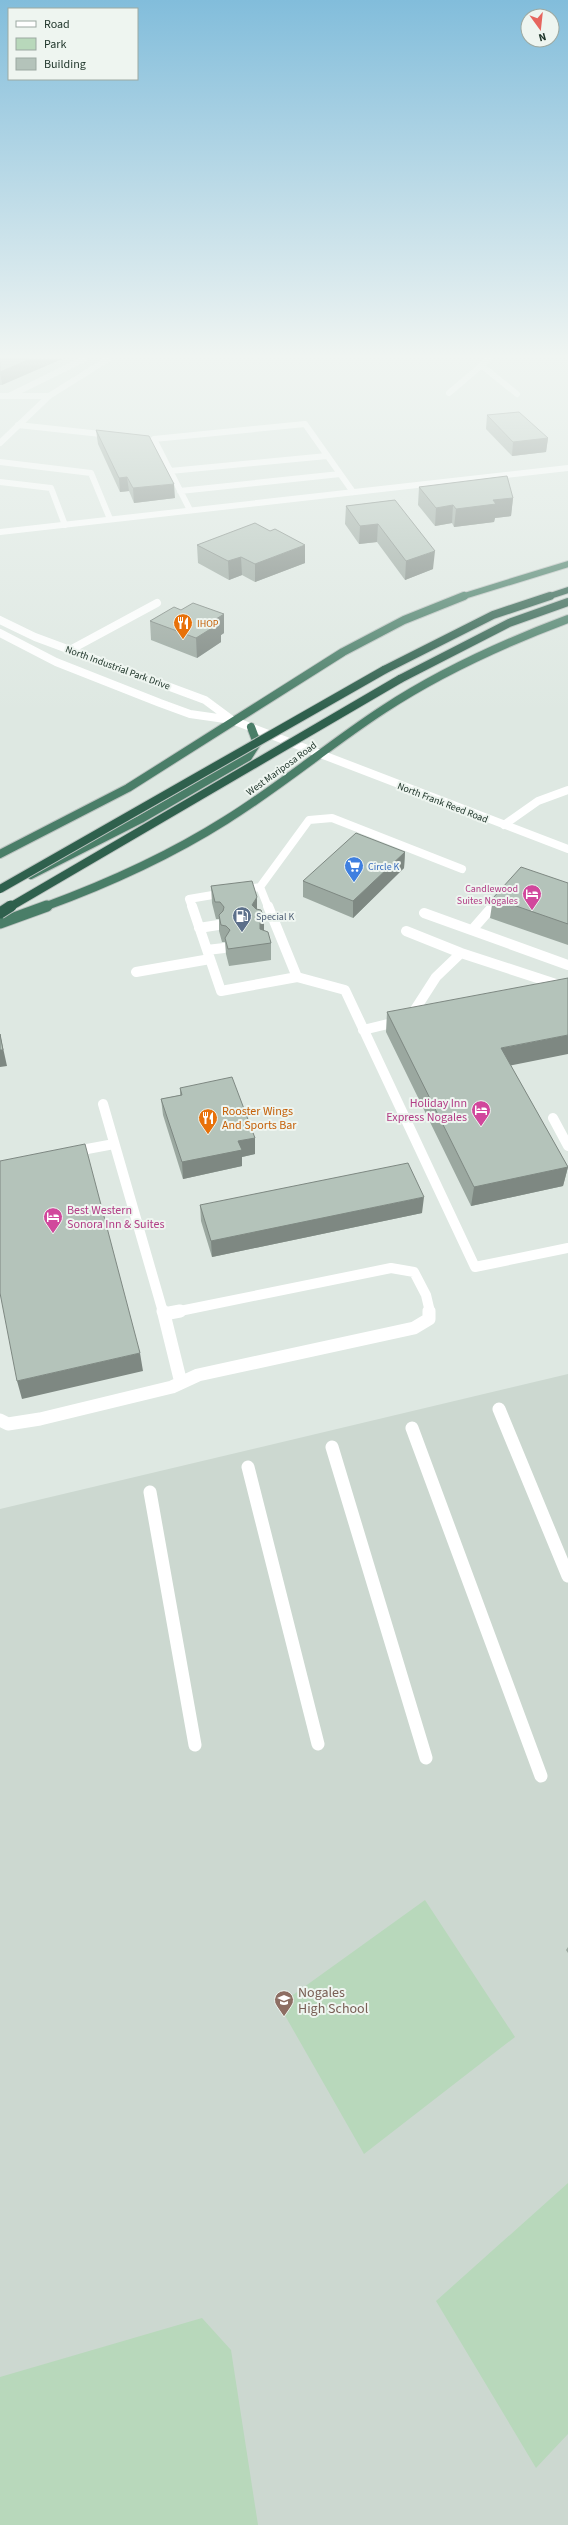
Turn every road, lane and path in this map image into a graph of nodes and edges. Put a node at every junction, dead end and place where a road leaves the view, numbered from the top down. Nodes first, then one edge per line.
1 (93, 477) edge
2 (173, 477) edge
3 (313, 477) edge
4 (342, 477) edge
5 (489, 477) edge
6 (0, 482) edge
7 (180, 491) junction
8 (353, 492) junction
9 (190, 510) junction
10 (110, 519) junction
11 (65, 525) junction
12 (0, 532) edge
13 (568, 564) edge
14 (568, 590) edge
15 (568, 602) edge
16 (157, 603) dead end
17 (568, 619) edge
18 (0, 620) edge
19 (0, 633) edge
20 (70, 650) junction
21 (53, 660) junction
22 (232, 720) junction
23 (251, 727) junction
24 (319, 754) junction
25 (568, 790) edge
26 (504, 824) junction
27 (568, 848) edge
28 (0, 854) edge
29 (462, 869) dead end
30 (260, 887) junction
31 (0, 888) edge
32 (507, 890) edge
33 (0, 913) edge
34 (424, 913) dead end
35 (0, 923) edge
36 (218, 925) edge
37 (199, 928) junction
38 (406, 930) dead end
39 (472, 930) junction
40 (224, 948) edge
41 (461, 953) junction
42 (208, 955) junction
43 (568, 965) edge
44 (136, 972) dead end
45 (296, 977) junction
46 (568, 988) edge
47 (363, 1030) junction
48 (103, 1104) dead end
49 (553, 1118) dead end
50 (114, 1144) junction
51 (568, 1146) edge
52 (61, 1154) edge
53 (568, 1248) edge
54 (164, 1314) junction
55 (181, 1383) junction
56 (499, 1409) dead end
57 (0, 1420) edge
58 (412, 1428) dead end
59 (332, 1446) dead end
60 (248, 1467) dead end
61 (150, 1492) dead end
62 (568, 1576) edge
63 (318, 1744) dead end
64 (195, 1745) dead end
65 (426, 1758) dead end
66 (541, 1776) dead end

1 - 10 lane
2 - 7 lane
3 - 7 lane
4 - 8 lane
5 - 8 street
6 - 11 lane
7 - 9 lane
8 - 9 street
9 - 10 street
10 - 11 street
11 - 12 street
13 - 22 highway
14 - 31 highway, bridge
15 - 33 highway, bridge
16 - 20 lane
17 - 24 highway, West Mariposa Road
18 - 20 street, North Industrial Park Drive
19 - 21 street, North Industrial Park Drive
20 - 21 street
20 - 22 street, North Industrial Park Drive
21 - 22 street, North Industrial Park Drive
22 - 23 street, North Industrial Park Drive
22 - 28 highway
23 - 24 street, North Industrial Park Drive
23 - 31 highway
24 - 26 street, North Frank Reed Road
24 - 35 highway, West Mariposa Road
25 - 26 street
26 - 27 street, North Frank Reed Road
29 - 30 lane
30 - 37 lane
30 - 45 lane
32 - 39 lane
34 - 39 lane
36 - 37 lane
37 - 42 lane
38 - 41 lane
39 - 43 lane
40 - 42 lane
41 - 46 lane
41 - 47 lane
42 - 44 lane
42 - 45 lane
45 - 47 lane
47 - 53 lane
48 - 50 lane
49 - 51 lane
50 - 52 lane
50 - 54 lane
54 - 55 lane
54 - 55 lane
55 - 57 lane
56 - 62 lane
58 - 66 lane
59 - 65 lane
60 - 63 lane
61 - 64 lane

